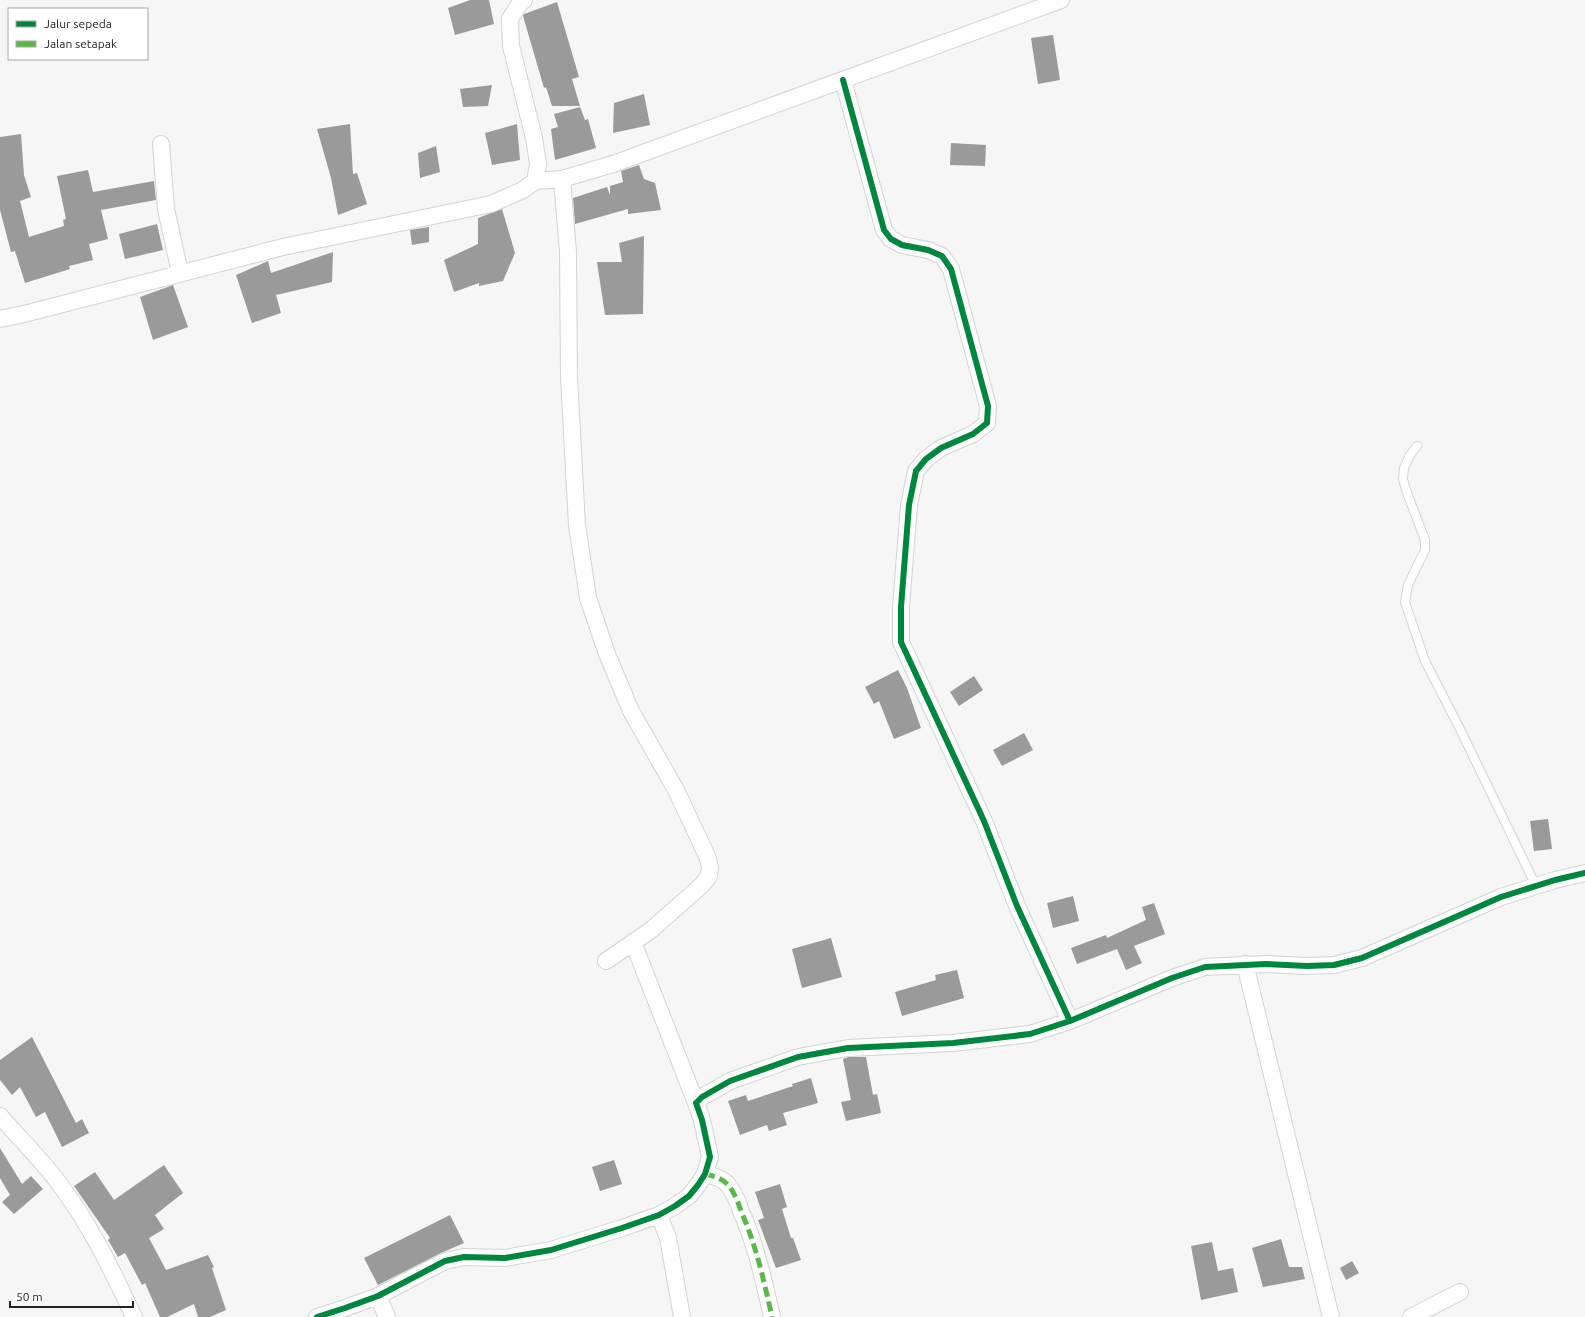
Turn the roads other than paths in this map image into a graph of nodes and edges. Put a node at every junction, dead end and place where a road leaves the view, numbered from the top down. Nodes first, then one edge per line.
1 (524, 0) edge
2 (1060, 0) edge
3 (843, 80) junction
4 (161, 144) dead end
5 (562, 179) junction
6 (535, 181) junction
7 (180, 273) junction
8 (0, 319) edge
9 (1417, 446) dead end
10 (1585, 873) edge
11 (1536, 886) junction
12 (633, 942) junction
13 (606, 961) dead end
14 (1245, 964) junction
15 (1070, 1021) junction
16 (696, 1102) junction
17 (0, 1116) edge
18 (711, 1176) junction
19 (661, 1219) junction
20 (1460, 1292) dead end
21 (378, 1296) junction
22 (134, 1317) edge
23 (316, 1317) edge
24 (386, 1317) edge
25 (682, 1317) edge
26 (772, 1317) edge
27 (1331, 1317) edge
28 (1411, 1317) edge

1 - 6 street
2 - 3 street
3 - 5 street
3 - 15 street
4 - 7 street
5 - 6 street
5 - 12 street
6 - 7 street
7 - 8 street
9 - 11 lane
10 - 11 street
11 - 14 street
12 - 13 street
12 - 16 street
14 - 15 street
14 - 27 street
15 - 16 street
16 - 18 street
17 - 22 street
18 - 19 street
18 - 26 street
19 - 21 street
19 - 25 street
20 - 28 street
21 - 23 street
21 - 24 street

